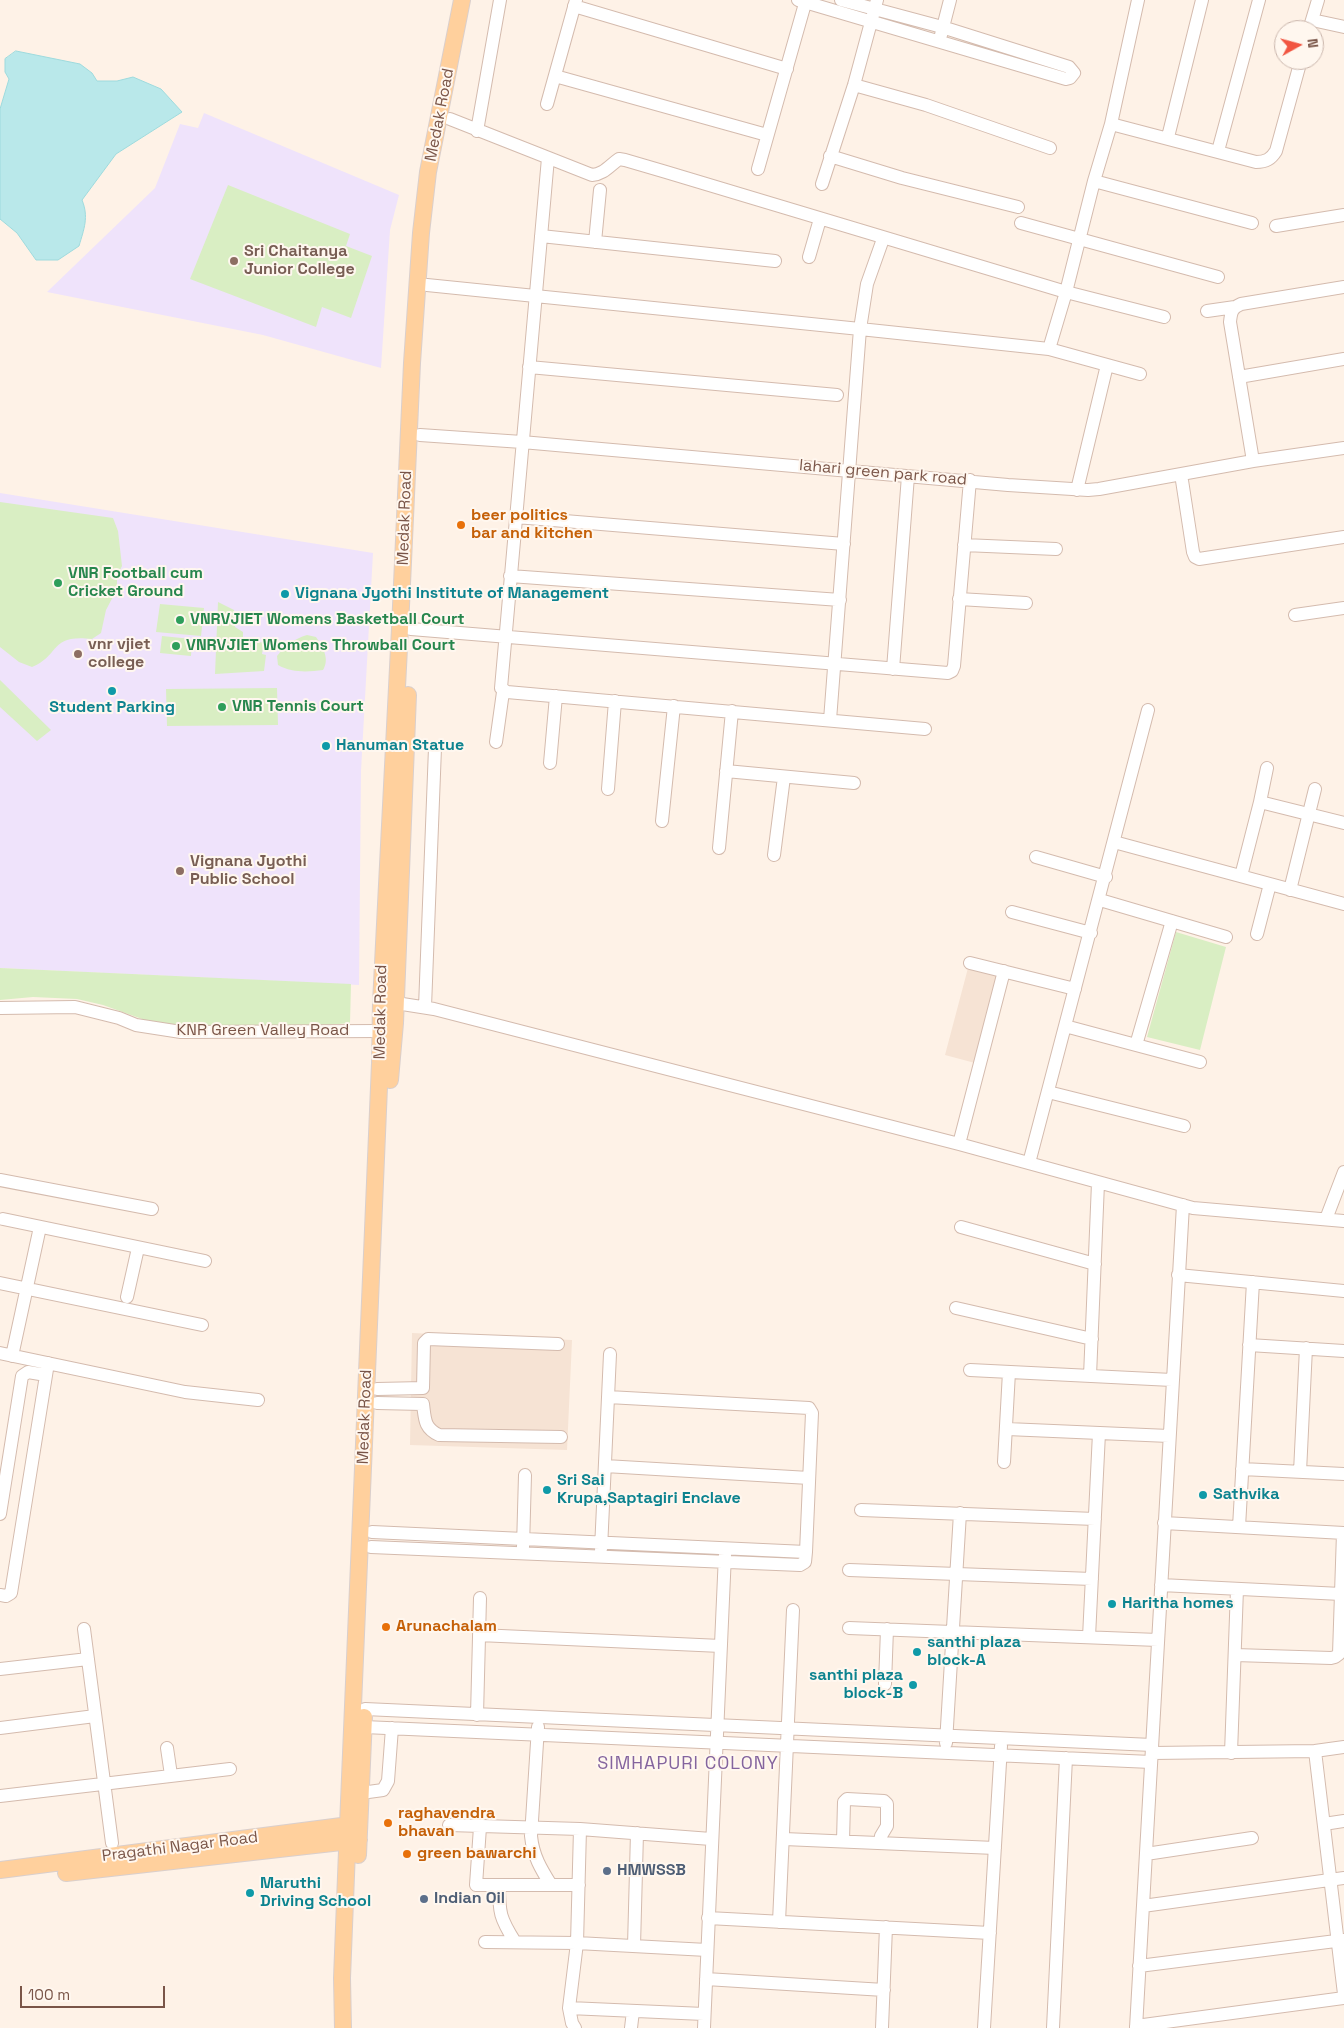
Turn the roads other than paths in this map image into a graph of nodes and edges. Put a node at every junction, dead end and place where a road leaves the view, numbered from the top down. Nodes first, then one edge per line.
1 (462, 0) edge
2 (474, 0) edge
3 (500, 0) edge
4 (841, 0) edge
5 (950, 0) edge
6 (1138, 0) edge
7 (1202, 0) edge
8 (1259, 0) edge
9 (1318, 0) edge
10 (803, 1) edge
11 (575, 3) edge
12 (875, 5) edge
13 (1312, 20) edge
14 (870, 22) junction
15 (1324, 26) edge
16 (942, 27) junction
17 (1344, 27) edge
18 (940, 43) junction
19 (787, 69) junction
20 (1298, 70) edge
21 (555, 76) junction
22 (854, 85) junction
23 (547, 104) dead end
24 (450, 119) junction
25 (1112, 124) junction
26 (477, 130) junction
27 (766, 135) junction
28 (1168, 137) junction
29 (1050, 148) dead end
30 (1218, 151) junction
31 (830, 156) junction
32 (548, 158) junction
33 (758, 169) dead end
34 (1094, 181) junction
35 (822, 184) dead end
36 (600, 190) dead end
37 (1018, 207) dead end
38 (1344, 215) edge
39 (820, 219) junction
40 (1022, 223) dead end
41 (1252, 223) dead end
42 (1276, 226) dead end
43 (541, 236) junction
44 (883, 239) junction
45 (1079, 239) junction
46 (595, 242) junction
47 (809, 257) dead end
48 (775, 261) dead end
49 (1218, 277) dead end
50 (427, 285) junction
51 (1344, 287) edge
52 (1066, 292) junction
53 (536, 295) junction
54 (1235, 307) junction
55 (1206, 311) dead end
56 (1164, 317) dead end
57 (860, 329) junction
58 (1049, 349) junction
59 (1344, 359) edge
60 (1108, 365) junction
61 (529, 367) junction
62 (1140, 374) dead end
63 (1239, 377) junction
64 (837, 395) dead end
65 (420, 435) junction
66 (522, 442) junction
67 (1344, 448) edge
68 (1253, 461) junction
69 (850, 470) junction
70 (1181, 474) junction
71 (908, 476) junction
72 (970, 480) junction
73 (1078, 490) junction
74 (516, 517) junction
75 (1344, 537) edge
76 (844, 544) junction
77 (964, 545) junction
78 (1056, 549) dead end
79 (510, 576) junction
80 (959, 599) junction
81 (840, 600) junction
82 (1026, 603) dead end
83 (1344, 608) edge
84 (1295, 615) dead end
85 (411, 628) junction
86 (505, 636) junction
87 (835, 664) junction
88 (893, 670) junction
89 (503, 692) junction
90 (556, 696) junction
91 (615, 701) junction
92 (674, 706) junction
93 (1148, 710) dead end
94 (732, 712) junction
95 (830, 720) junction
96 (925, 728) dead end
97 (496, 742) dead end
98 (435, 748) dead end
99 (550, 763) dead end
100 (1268, 768) dead end
101 (726, 771) junction
102 (784, 777) junction
103 (854, 784) dead end
104 (608, 789) dead end
105 (1315, 789) dead end
106 (1260, 802) junction
107 (1309, 814) junction
108 (662, 821) dead end
109 (1344, 823) edge
110 (1114, 842) junction
111 (719, 848) dead end
112 (774, 855) dead end
113 (1036, 857) dead end
114 (1241, 876) junction
115 (1106, 877) junction
116 (1270, 884) junction
117 (1290, 890) junction
118 (1100, 900) junction
119 (1344, 904) edge
120 (1012, 912) dead end
121 (1172, 921) junction
122 (1091, 933) junction
123 (1257, 934) dead end
124 (1226, 937) dead end
125 (970, 963) dead end
126 (1004, 971) junction
127 (1075, 989) junction
128 (396, 1003) junction
129 (425, 1007) junction
130 (0, 1008) edge
131 (1065, 1026) junction
132 (380, 1031) junction
133 (1136, 1045) junction
134 (1200, 1062) dead end
135 (1048, 1092) junction
136 (1184, 1126) dead end
137 (959, 1144) junction
138 (1029, 1164) junction
139 (1344, 1172) edge
140 (0, 1180) edge
141 (1098, 1182) junction
142 (1183, 1205) junction
143 (152, 1209) dead end
144 (3, 1219) dead end
145 (1326, 1219) junction
146 (379, 1221) junction
147 (1344, 1221) edge
148 (40, 1227) junction
149 (961, 1227) dead end
150 (138, 1248) junction
151 (205, 1261) dead end
152 (1095, 1264) junction
153 (1178, 1275) junction
154 (1253, 1282) junction
155 (0, 1283) edge
156 (27, 1289) junction
157 (1344, 1291) edge
158 (127, 1297) dead end
159 (956, 1308) dead end
160 (202, 1325) dead end
161 (1092, 1339) junction
162 (558, 1344) dead end
163 (1249, 1345) junction
164 (1306, 1348) junction
165 (1344, 1351) edge
166 (6, 1354) edge
167 (610, 1354) dead end
168 (47, 1369) junction
169 (970, 1370) dead end
170 (1009, 1372) junction
171 (1090, 1376) junction
172 (1172, 1380) junction
173 (423, 1388) junction
174 (377, 1396) junction
175 (608, 1397) junction
176 (258, 1400) dead end
177 (423, 1404) junction
178 (1007, 1429) junction
179 (1099, 1433) junction
180 (1169, 1436) junction
181 (561, 1437) dead end
182 (1004, 1462) dead end
183 (605, 1466) junction
184 (1242, 1469) junction
185 (1300, 1472) junction
186 (1344, 1474) edge
187 (525, 1475) dead end
188 (809, 1478) junction
189 (4, 1489) junction
190 (27, 1493) junction
191 (861, 1510) dead end
192 (960, 1513) junction
193 (0, 1514) edge
194 (1095, 1519) junction
195 (1164, 1523) junction
196 (1239, 1527) junction
197 (1343, 1533) edge
198 (371, 1539) junction
199 (523, 1539) junction
200 (601, 1543) junction
201 (725, 1548) junction
202 (806, 1552) junction
203 (522, 1553) junction
204 (601, 1556) junction
205 (725, 1562) junction
206 (849, 1570) dead end
207 (956, 1572) junction
208 (1092, 1579) junction
209 (1161, 1585) junction
210 (1237, 1589) junction
211 (1341, 1594) junction
212 (0, 1595) edge
213 (480, 1598) dead end
214 (793, 1610) dead end
215 (849, 1628) dead end
216 (84, 1629) dead end
217 (887, 1629) junction
218 (953, 1631) junction
219 (479, 1635) junction
220 (1089, 1637) junction
221 (1158, 1640) junction
222 (722, 1646) junction
223 (1235, 1655) junction
224 (88, 1659) junction
225 (0, 1669) edge
226 (885, 1684) dead end
227 (365, 1709) junction
228 (422, 1712) junction
229 (477, 1715) junction
230 (95, 1716) junction
231 (539, 1717) junction
232 (717, 1725) junction
233 (364, 1727) junction
234 (0, 1728) edge
235 (392, 1728) junction
236 (787, 1728) junction
237 (422, 1730) junction
238 (538, 1734) junction
239 (947, 1736) junction
240 (1002, 1739) junction
241 (716, 1742) junction
242 (787, 1745) junction
243 (168, 1748) dead end
244 (1344, 1748) edge
245 (1315, 1751) junction
246 (945, 1752) junction
247 (1151, 1753) junction
248 (1231, 1753) junction
249 (1001, 1755) junction
250 (1066, 1758) junction
251 (230, 1769) dead end
252 (171, 1775) junction
253 (104, 1782) junction
254 (361, 1792) junction
255 (0, 1796) edge
256 (1344, 1822) edge
257 (1324, 1824) junction
258 (449, 1825) dead end
259 (480, 1827) junction
260 (532, 1827) junction
261 (580, 1829) junction
262 (354, 1832) junction
263 (637, 1834) junction
264 (1252, 1838) dead end
265 (711, 1839) junction
266 (784, 1839) junction
267 (843, 1841) junction
268 (112, 1843) dead end
269 (880, 1843) junction
270 (995, 1848) junction
271 (1146, 1854) junction
272 (0, 1870) edge
273 (1344, 1878) edge
274 (1331, 1880) junction
275 (0, 1881) edge
276 (499, 1885) junction
277 (551, 1885) junction
278 (579, 1885) junction
279 (1143, 1906) junction
280 (708, 1918) junction
281 (779, 1922) junction
282 (886, 1927) junction
283 (990, 1933) junction
284 (1341, 1940) edge
285 (485, 1942) dead end
286 (515, 1942) junction
287 (577, 1943) junction
288 (634, 1946) junction
289 (707, 1950) junction
290 (1139, 1966) junction
291 (706, 1979) junction
292 (884, 1990) junction
293 (1344, 1994) edge
294 (1344, 1998) edge
295 (569, 2008) junction
296 (633, 2011) junction
297 (704, 2014) junction
298 (1136, 2027) edge
299 (343, 2028) edge
300 (354, 2028) edge
301 (575, 2028) edge
302 (631, 2028) edge
303 (704, 2028) edge
304 (882, 2028) edge
305 (984, 2028) edge
306 (1053, 2028) edge

1 - 132 main road, Medak Road
2 - 24 main road, Medak Road
3 - 26 street
4 - 12 street
5 - 16 street
6 - 25 street
7 - 28 street
8 - 30 street
9 - 13 street
10 - 14 street
10 - 19 street
11 - 19 street
11 - 21 street
12 - 14 street
12 - 16 street
14 - 18 street
14 - 22 street
15 - 17 street
16 - 18 street
16 - 18 street
19 - 27 street
20 - 30 street
21 - 23 street
21 - 27 street
22 - 29 street
22 - 31 street
24 - 26 street
24 - 50 main road, Medak Road
25 - 28 street
25 - 34 street
26 - 32 street
27 - 33 street
28 - 30 street
31 - 35 street
31 - 37 street
32 - 39 street
32 - 43 street
34 - 41 street
34 - 45 street
36 - 46 street
38 - 42 street
39 - 44 street
39 - 47 street
40 - 45 street
43 - 46 street
43 - 53 street
44 - 52 street
44 - 57 street
45 - 49 street
45 - 52 street
46 - 48 street
50 - 53 street
50 - 65 main road, Medak Road
51 - 54 street
52 - 56 street
52 - 58 street
53 - 57 street
53 - 61 street
54 - 55 street
54 - 63 street
57 - 58 street
57 - 69 street
58 - 60 street
59 - 63 street
60 - 62 street
60 - 73 street
61 - 64 street
61 - 66 street
63 - 68 street
65 - 66 street, lahari green park road
65 - 85 main road, Medak Road
66 - 69 street, lahari green park road
66 - 74 street
67 - 68 street, lahari green park road
68 - 70 street, lahari green park road
69 - 71 street, lahari green park road
69 - 76 street
70 - 73 street, lahari green park road
70 - 75 street
71 - 72 street, lahari green park road
71 - 88 street
72 - 73 street, lahari green park road
72 - 77 street
74 - 76 street
74 - 79 street
76 - 81 street
77 - 78 street
77 - 80 street
79 - 81 street
79 - 86 street
80 - 82 street
80 - 88 street
81 - 87 street
83 - 84 street
85 - 86 street
85 - 128 main road, Medak Road
86 - 87 street
86 - 89 street
87 - 88 street
87 - 95 street
89 - 90 street
89 - 97 street
90 - 91 street
90 - 99 street
91 - 92 street
91 - 104 street
92 - 94 street
92 - 108 street
93 - 110 street
94 - 95 street
94 - 101 street
95 - 96 street
98 - 129 street
100 - 106 street
101 - 102 street
101 - 111 street
102 - 103 street
102 - 112 street
105 - 107 street
106 - 107 street
106 - 114 street
107 - 109 street
107 - 117 street
110 - 114 street
110 - 115 street
113 - 115 street
114 - 116 street
115 - 118 street
116 - 117 street
116 - 123 street
117 - 119 street
118 - 121 street
118 - 122 street
120 - 122 street
121 - 124 street
121 - 133 street
122 - 127 street
125 - 126 street
126 - 127 street
126 - 137 street
127 - 131 street
128 - 129 street
128 - 146 main road, Medak Road
129 - 137 street
130 - 132 street, KNR Green Valley Road
131 - 133 street
131 - 135 street
132 - 146 main road, Medak Road
133 - 134 street
135 - 136 street
135 - 138 street
137 - 138 street
138 - 141 street
139 - 145 street
140 - 143 street
141 - 142 street
141 - 152 street
142 - 145 street
142 - 153 street
144 - 148 street
145 - 147 street
146 - 174 main road, Medak Road
146 - 262 main road, Medak Road
148 - 150 street
148 - 156 street
149 - 152 street
150 - 151 street
150 - 158 street
152 - 161 street
153 - 154 street
153 - 172 street
154 - 157 street
154 - 163 street
155 - 156 street
156 - 160 street
156 - 166 street
159 - 161 street
161 - 171 street
162 - 173 street
163 - 164 street
163 - 184 street
164 - 165 street
164 - 185 street
166 - 168 street
167 - 175 street
168 - 176 street
168 - 189 street
168 - 190 street
169 - 170 street
170 - 171 street
170 - 178 street
171 - 172 street
172 - 180 street
173 - 174 street
173 - 177 street
174 - 177 street
174 - 198 main road, Medak Road
175 - 183 street
175 - 188 street
177 - 181 street
178 - 179 street
178 - 182 street
179 - 180 street
179 - 194 street
180 - 195 street
183 - 188 street
183 - 200 street
184 - 185 street
184 - 196 street
185 - 186 street
187 - 199 street
188 - 202 street
189 - 190 street
189 - 193 street
190 - 212 street
191 - 192 street
192 - 194 street
192 - 207 street
194 - 208 street
195 - 196 street
195 - 209 street
196 - 197 street
197 - 211 street
198 - 199 street
198 - 203 street
198 - 227 main road, Medak Road
199 - 200 street
199 - 203 street
200 - 201 street
200 - 204 street
201 - 202 street
201 - 205 street
202 - 205 street
203 - 204 street
204 - 205 street
205 - 222 street
206 - 207 street
207 - 208 street
207 - 218 street
208 - 220 street
209 - 210 street
209 - 221 street
210 - 211 street
210 - 223 street
211 - 223 street
213 - 219 street
214 - 236 street
215 - 217 street
216 - 224 street
217 - 218 street
217 - 226 street
218 - 220 street
218 - 239 street
219 - 222 street
219 - 229 street
220 - 221 street
221 - 247 street
222 - 232 street
223 - 248 street
224 - 225 street
224 - 230 street
227 - 228 street
227 - 233 main road, Medak Road
228 - 229 street
228 - 237 street
229 - 231 street
230 - 234 street
230 - 253 street
231 - 232 street
231 - 238 street
232 - 236 street
232 - 241 street
233 - 235 street
233 - 254 main road, Medak Road
235 - 237 street
235 - 254 street
236 - 239 street
236 - 242 street
237 - 238 street
238 - 241 street
238 - 260 street
239 - 240 street
239 - 246 street
240 - 247 street
240 - 249 street
241 - 242 street
241 - 265 street
242 - 246 street
242 - 266 street
243 - 252 street
244 - 245 street
245 - 248 street
245 - 257 street
246 - 249 street
247 - 248 street
247 - 250 street
247 - 271 street
249 - 250 street
249 - 270 street
250 - 306 street
251 - 252 street
252 - 253 street
253 - 255 street
253 - 268 street
254 - 262 main road, Medak Road
256 - 257 street
257 - 274 street
258 - 259 street
259 - 260 street
259 - 276 street
260 - 261 street
260 - 277 street
261 - 263 street
261 - 278 street
262 - 272 main road, Pragathi Nagar Road
262 - 275 main road, Pragathi Nagar Road
262 - 299 main road, Medak Road
262 - 300 main road, Medak Road
263 - 265 street
263 - 288 street
264 - 271 street
265 - 280 street
266 - 267 street
266 - 281 street
267 - 269 street
267 - 269 street
269 - 270 street
270 - 283 street
271 - 279 street
273 - 274 street
274 - 279 street
274 - 284 street
276 - 277 street
276 - 286 street
277 - 278 street
278 - 287 street
279 - 290 street
280 - 281 street
280 - 289 street
281 - 282 street
282 - 283 street
282 - 292 street
283 - 305 street
284 - 290 street
284 - 293 street
285 - 286 street
286 - 287 street
287 - 288 street
287 - 295 street
288 - 289 street
289 - 291 street
290 - 298 street
291 - 292 street
291 - 297 street
292 - 304 street
294 - 298 street
295 - 296 street
295 - 301 street
296 - 297 street
296 - 302 street
297 - 303 street

